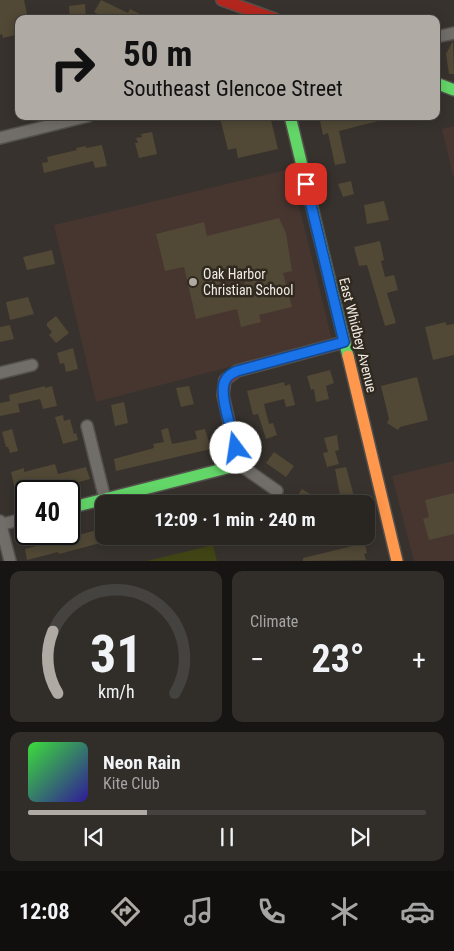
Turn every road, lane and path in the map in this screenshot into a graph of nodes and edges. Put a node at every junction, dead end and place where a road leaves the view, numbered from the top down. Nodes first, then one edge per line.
1 (222, 0) edge
2 (259, 0) edge
3 (261, 15) edge
4 (264, 15) edge
5 (454, 32) edge
6 (440, 36) edge
7 (440, 85) edge
8 (454, 90) edge
9 (72, 120) edge
10 (291, 120) edge
11 (0, 138) edge
12 (344, 342) junction
13 (32, 365) dead end
14 (0, 373) edge
15 (87, 426) dead end
16 (236, 462) junction
17 (277, 492) dead end
18 (103, 495) edge
19 (121, 495) edge
20 (95, 501) edge
21 (80, 505) edge
22 (15, 520) edge
23 (0, 523) edge
24 (10, 561) edge
25 (397, 561) edge

1 - 3 street
2 - 4 street
5 - 6 street
7 - 8 street
9 - 11 street
10 - 12 street, East Whidbey Avenue
12 - 16 street
12 - 25 street, East Whidbey Avenue
13 - 14 street
15 - 18 street
16 - 17 street
16 - 19 street
20 - 21 street
22 - 23 street
23 - 24 street

